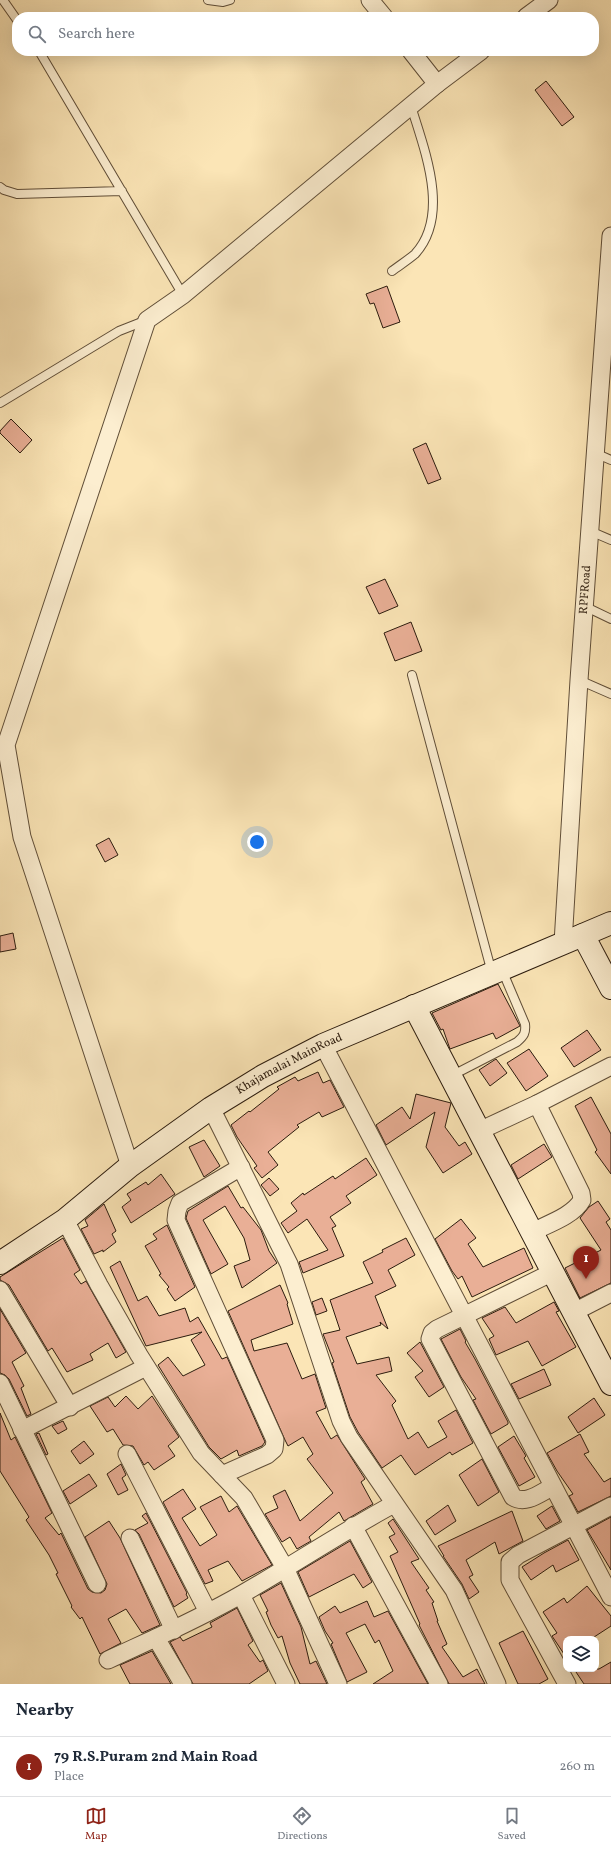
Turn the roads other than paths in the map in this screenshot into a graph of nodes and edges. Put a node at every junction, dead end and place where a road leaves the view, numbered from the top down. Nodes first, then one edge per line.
1 (3, 0) edge
2 (208, 0) edge
3 (230, 0) edge
4 (370, 0) edge
5 (549, 0) edge
6 (380, 12) edge
7 (533, 12) edge
8 (12, 13) edge
9 (42, 56) edge
10 (415, 56) edge
11 (474, 56) edge
12 (437, 84) junction
13 (411, 106) junction
14 (0, 187) edge
15 (122, 191) junction
16 (611, 236) edge
17 (392, 271) dead end
18 (609, 286) edge
19 (183, 295) junction
20 (147, 320) junction
21 (606, 377) edge
22 (0, 403) edge
23 (595, 453) junction
24 (611, 460) edge
25 (590, 531) junction
26 (611, 540) edge
27 (584, 606) junction
28 (611, 619) edge
29 (412, 674) dead end
30 (579, 680) junction
31 (611, 694) edge
32 (611, 923) edge
33 (573, 939) junction
34 (497, 971) junction
35 (611, 988) edge
36 (414, 1006) junction
37 (323, 1045) junction
38 (611, 1066) edge
39 (451, 1076) junction
40 (537, 1104) junction
41 (211, 1108) junction
42 (479, 1131) junction
43 (130, 1166) junction
44 (241, 1167) junction
45 (65, 1220) junction
46 (532, 1232) junction
47 (0, 1263) edge
48 (553, 1272) junction
49 (0, 1290) edge
50 (611, 1292) edge
51 (574, 1312) junction
52 (465, 1316) junction
53 (146, 1367) junction
54 (0, 1383) edge
55 (611, 1384) edge
56 (70, 1407) junction
57 (22, 1430) junction
58 (127, 1454) dead end
59 (222, 1474) junction
60 (552, 1487) junction
61 (394, 1504) junction
62 (611, 1506) edge
63 (574, 1525) junction
64 (353, 1526) junction
65 (130, 1538) dead end
66 (284, 1568) junction
67 (97, 1584) dead end
68 (241, 1595) junction
69 (611, 1597) edge
70 (208, 1612) junction
71 (174, 1630) junction
72 (156, 1638) junction
73 (108, 1660) dead end
74 (183, 1684) edge
75 (286, 1684) edge
76 (338, 1684) edge
77 (439, 1684) edge
78 (497, 1684) edge
79 (567, 1684) edge

1 - 8 lane
2 - 3 lane
4 - 6 street
5 - 7 street
9 - 15 lane
10 - 12 street
11 - 12 street
12 - 13 street
13 - 17 lane
13 - 19 street
14 - 15 lane
15 - 19 lane
16 - 18 street, RPFRoad
18 - 21 street, RPFRoad
19 - 20 street
20 - 22 lane
20 - 43 street
21 - 23 street, RPFRoad
23 - 24 lane
23 - 25 street, RPFRoad
25 - 26 lane
25 - 27 street, RPFRoad
27 - 28 lane
27 - 30 street, RPFRoad
29 - 34 lane
30 - 31 lane
30 - 33 street, RPFRoad
32 - 33 main road, Khajamalai MainRoad
33 - 34 main road, Khajamalai MainRoad
33 - 35 main road
34 - 36 main road, Khajamalai MainRoad
34 - 39 lane
36 - 37 main road, Khajamalai MainRoad
36 - 39 main road
37 - 41 main road, Khajamalai MainRoad
37 - 52 street
38 - 40 street
39 - 42 main road
40 - 42 street
40 - 46 street
41 - 43 main road, Khajamalai MainRoad
41 - 44 street
42 - 46 main road
43 - 45 main road, Khajamalai MainRoad
44 - 59 street
44 - 61 street
45 - 47 main road, Khajamalai MainRoad
45 - 53 street
46 - 48 main road
48 - 51 main road
48 - 52 street
49 - 56 street
50 - 51 street
51 - 55 main road
52 - 60 street
52 - 60 street
53 - 56 street
53 - 59 street
54 - 57 street
56 - 57 street
57 - 67 street
58 - 70 street
59 - 66 street
60 - 63 street
61 - 64 street
61 - 78 street
62 - 63 street
63 - 69 street
63 - 79 street
64 - 66 street
64 - 77 street
65 - 71 street
66 - 68 street
66 - 76 street
68 - 70 street
68 - 75 street
70 - 71 street
71 - 72 street
72 - 73 street
72 - 74 street

